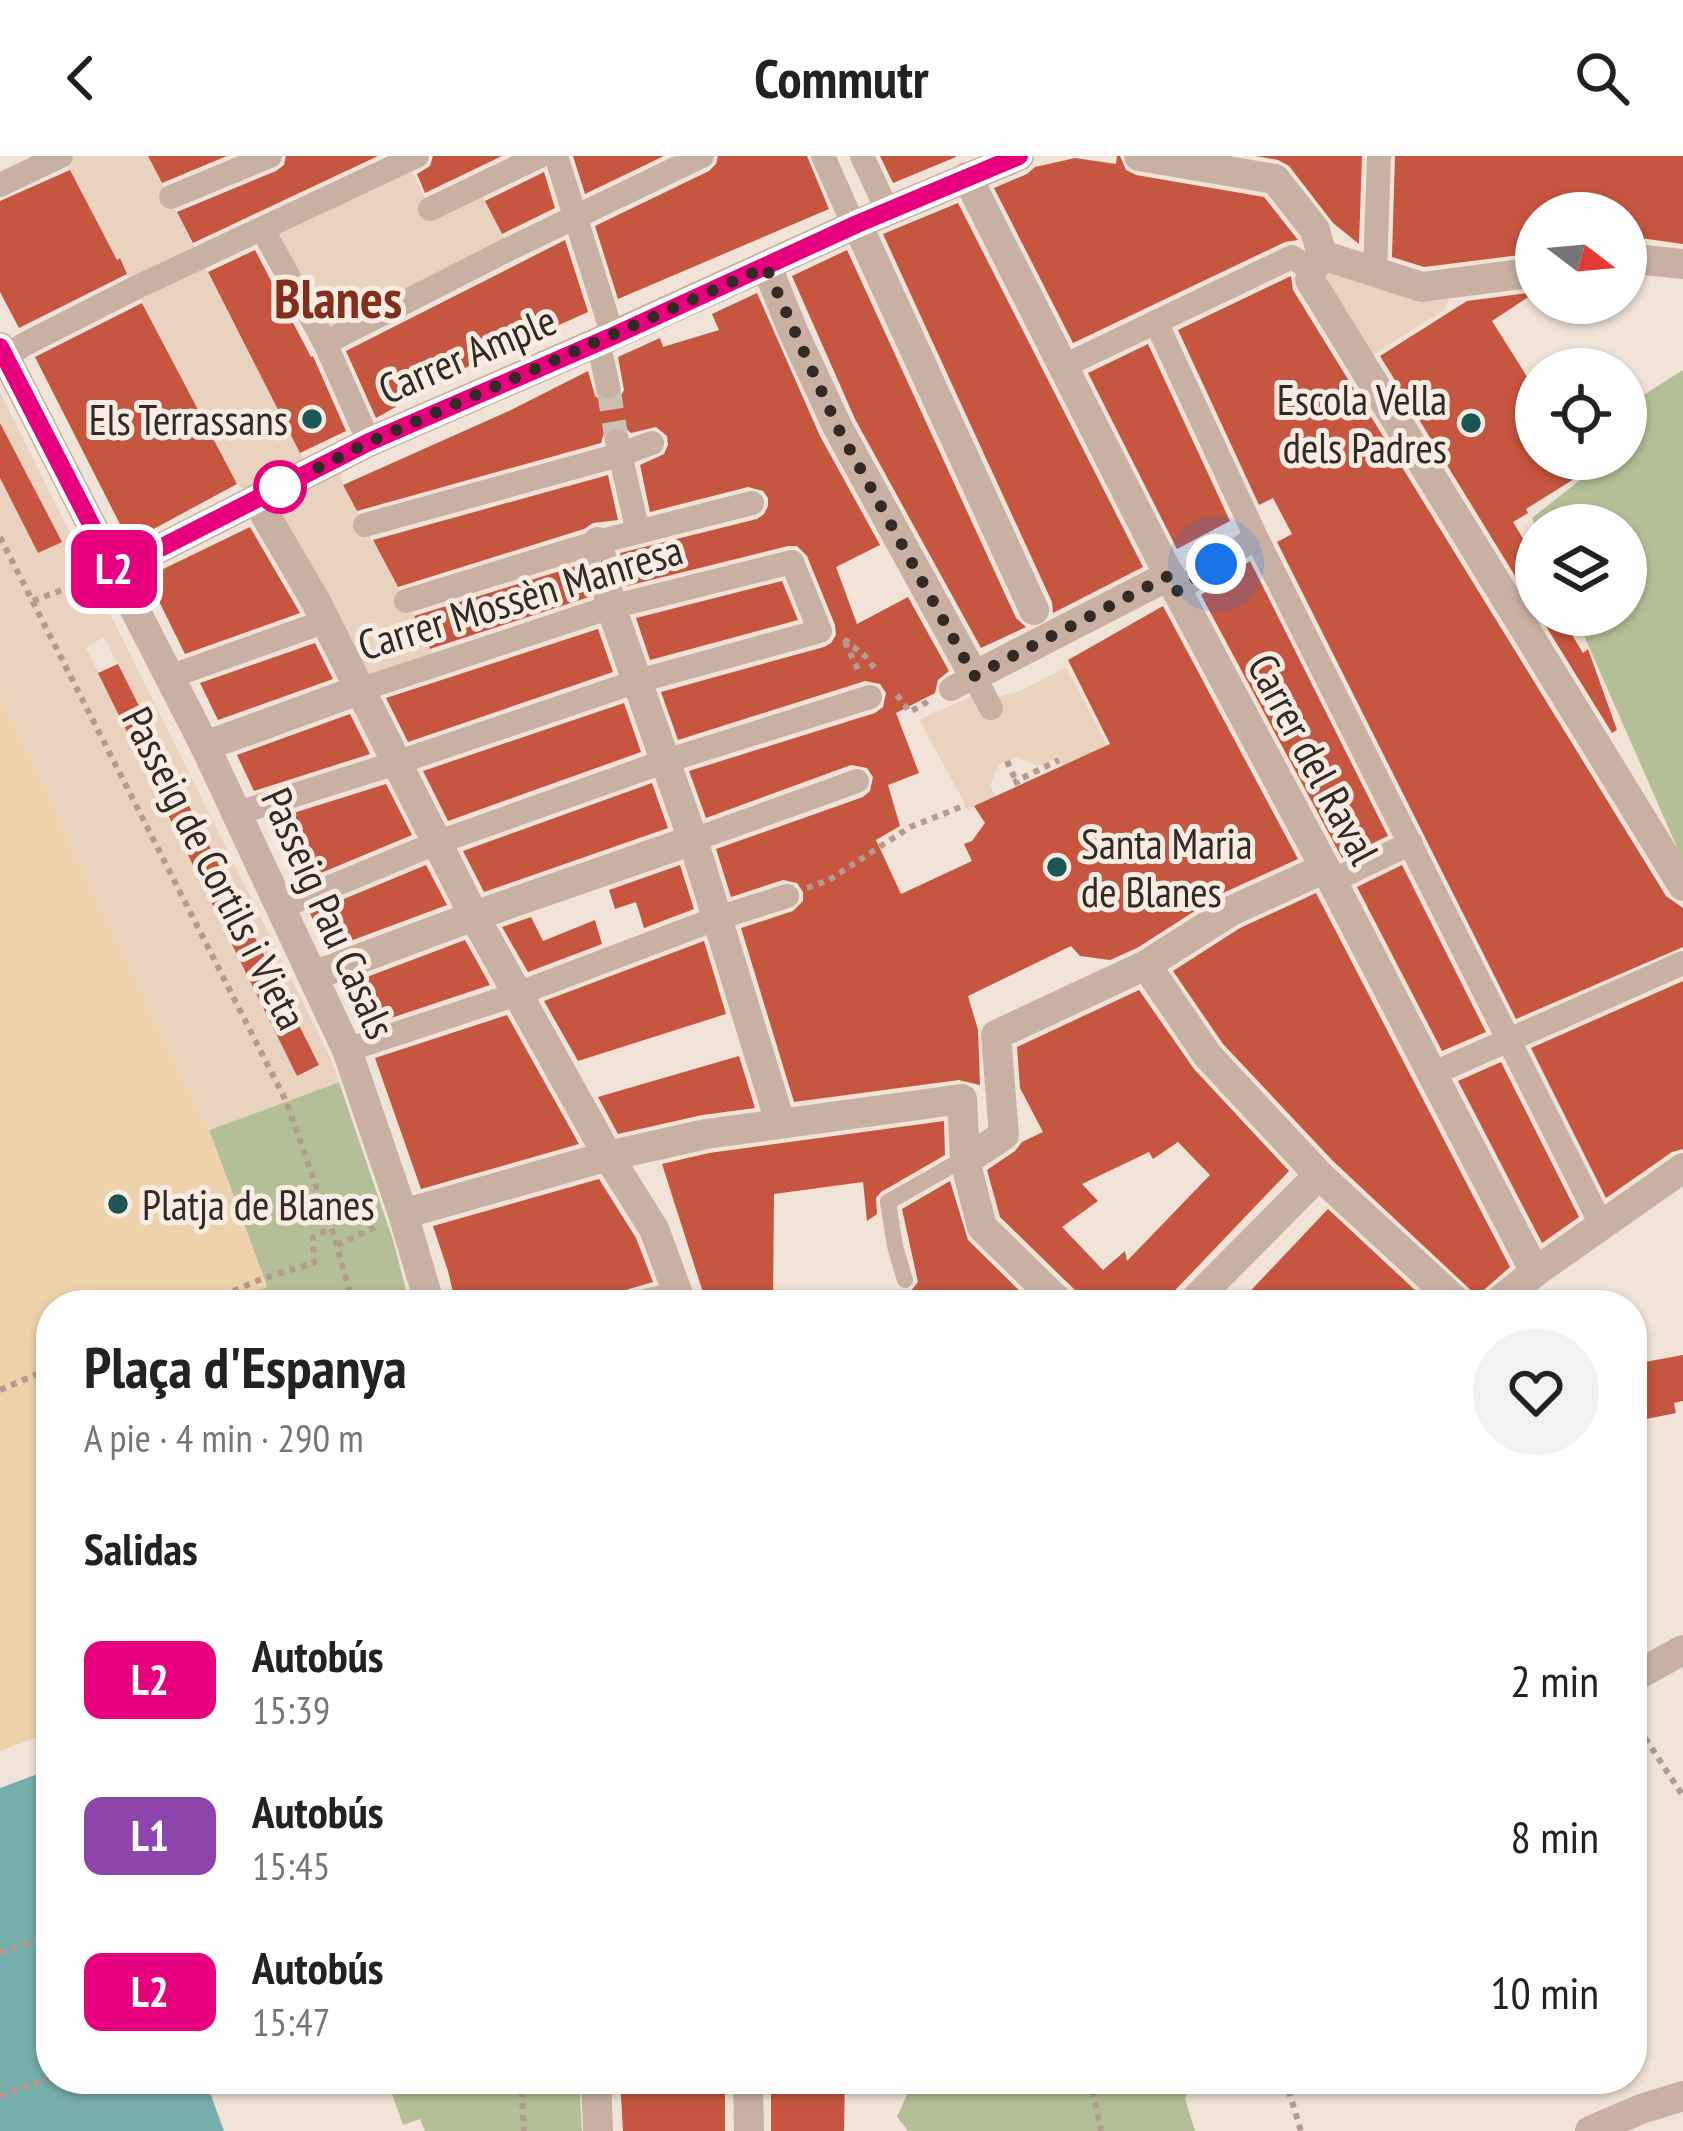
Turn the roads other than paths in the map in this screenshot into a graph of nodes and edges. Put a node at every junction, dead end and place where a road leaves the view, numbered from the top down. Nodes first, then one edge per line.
1 (61, 156) edge
2 (270, 156) edge
3 (417, 156) edge
4 (541, 156) edge
5 (556, 156) edge
6 (702, 156) edge
7 (823, 156) edge
8 (862, 156) edge
9 (1019, 156) edge
10 (1139, 156) edge
11 (1379, 156) edge
12 (962, 166) edge
13 (0, 185) edge
14 (171, 197) dead end
15 (430, 209) dead end
16 (888, 212) junction
17 (577, 216) junction
18 (856, 225) junction
19 (262, 230) junction
20 (1647, 260) edge
21 (1317, 262) junction
22 (1683, 264) edge
23 (766, 267) junction
24 (1376, 272) junction
25 (1515, 275) edge
26 (1156, 322) junction
27 (605, 339) junction
28 (325, 343) junction
29 (3, 352) edge
30 (1064, 366) junction
31 (608, 386) tunnel mouth
32 (369, 442) junction
33 (652, 442) dead end
34 (618, 448) junction
35 (256, 500) junction
36 (752, 503) dead end
37 (365, 525) dead end
38 (638, 532) junction
39 (1256, 537) junction
40 (598, 542) junction
41 (115, 571) junction
42 (1173, 583) junction
43 (406, 601) dead end
44 (611, 607) junction
45 (1034, 610) dead end
46 (326, 621) junction
47 (169, 677) junction
48 (638, 681) junction
49 (963, 682) junction
50 (359, 690) junction
51 (871, 697) road end
52 (991, 708) dead end
53 (206, 746) junction
54 (666, 761) junction
55 (399, 762) junction
56 (857, 781) dead end
57 (238, 813) junction
58 (693, 840) junction
59 (436, 843) junction
60 (1411, 843) junction
61 (1329, 875) junction
62 (1683, 886) edge
63 (787, 896) road end
64 (281, 907) junction
65 (474, 916) junction
66 (718, 918) junction
67 (1683, 963) edge
68 (1147, 965) junction
69 (313, 976) junction
70 (517, 994) junction
71 (1508, 1042) junction
72 (347, 1050) junction
73 (1432, 1074) junction
74 (780, 1122) junction
75 (608, 1156) junction
76 (965, 1161) junction
77 (1683, 1168) edge
78 (1319, 1175) junction
79 (403, 1214) junction
80 (1602, 1226) junction
81 (1535, 1272) junction
82 (905, 1280) dead end
83 (426, 1290) edge
84 (677, 1290) edge
85 (1047, 1290) edge
86 (1205, 1290) edge
87 (1444, 1290) edge
88 (1513, 1290) edge
89 (1683, 1650) edge
90 (1647, 1670) edge
91 (597, 2094) edge
92 (748, 2094) edge
93 (1683, 2096) edge
94 (598, 2131) edge
95 (749, 2131) edge
96 (1590, 2131) edge

1 - 13 street
2 - 14 street
3 - 19 street
4 - 15 street
5 - 17 street
6 - 17 street
7 - 18 street
8 - 16 street
9 - 12 street, Carrer Ample
10 - 21 street
11 - 24 street
12 - 16 street, Carrer Ample
12 - 30 street, Carrer del Raval
16 - 18 street, Carrer Ample
17 - 27 street
17 - 28 street
18 - 23 street, Carrer Ample
18 - 45 street
19 - 28 street
19 - 29 street
20 - 22 street
21 - 24 street
21 - 26 street
21 - 62 street
23 - 27 street, Carrer Ample
23 - 49 street
24 - 25 street
26 - 30 street
26 - 39 street
27 - 31 street
27 - 32 street, Carrer Ample
28 - 32 street
29 - 41 street
30 - 42 street, Carrer del Raval
32 - 35 street, Carrer Ample
33 - 34 street
34 - 37 street
34 - 38 street
35 - 41 street, Carrer Ample
35 - 46 street
36 - 38 street
38 - 40 street
39 - 42 street
39 - 60 street
40 - 43 street
40 - 44 street
41 - 47 street, Passeig Pau Casals
42 - 49 street
42 - 61 street, Carrer del Raval
44 - 48 street
44 - 48 street, Carrer Mossèn Manresa
44 - 50 street, Carrer Mossèn Manresa
46 - 47 street
46 - 50 street
47 - 53 street, Passeig Pau Casals
48 - 54 street
48 - 55 street
49 - 52 street
50 - 53 street, Carrer Mossèn Manresa
50 - 55 street
51 - 54 street
53 - 57 street, Passeig Pau Casals
54 - 58 street
54 - 59 street
55 - 57 street
55 - 59 street
56 - 58 street
57 - 64 street, Passeig Pau Casals
58 - 65 street
58 - 66 street
59 - 64 street
59 - 65 street
60 - 61 street
60 - 71 street
61 - 68 street
61 - 73 street, Carrer del Raval
63 - 66 street
64 - 69 street, Passeig Pau Casals
65 - 69 street
65 - 70 street
66 - 70 street
66 - 74 street
67 - 71 street
68 - 76 street
68 - 78 street
69 - 72 street, Passeig Pau Casals
70 - 72 street
70 - 75 street
71 - 73 street
71 - 80 street
72 - 79 street, Passeig Pau Casals
73 - 81 street, Carrer del Raval
74 - 75 street
74 - 76 street
75 - 79 street
75 - 84 street
76 - 82 lane
76 - 85 street
77 - 80 street
78 - 86 street
78 - 87 street
79 - 83 street, Passeig Pau Casals
80 - 81 street
81 - 88 street
89 - 90 street
91 - 94 street
92 - 95 street
93 - 96 street

